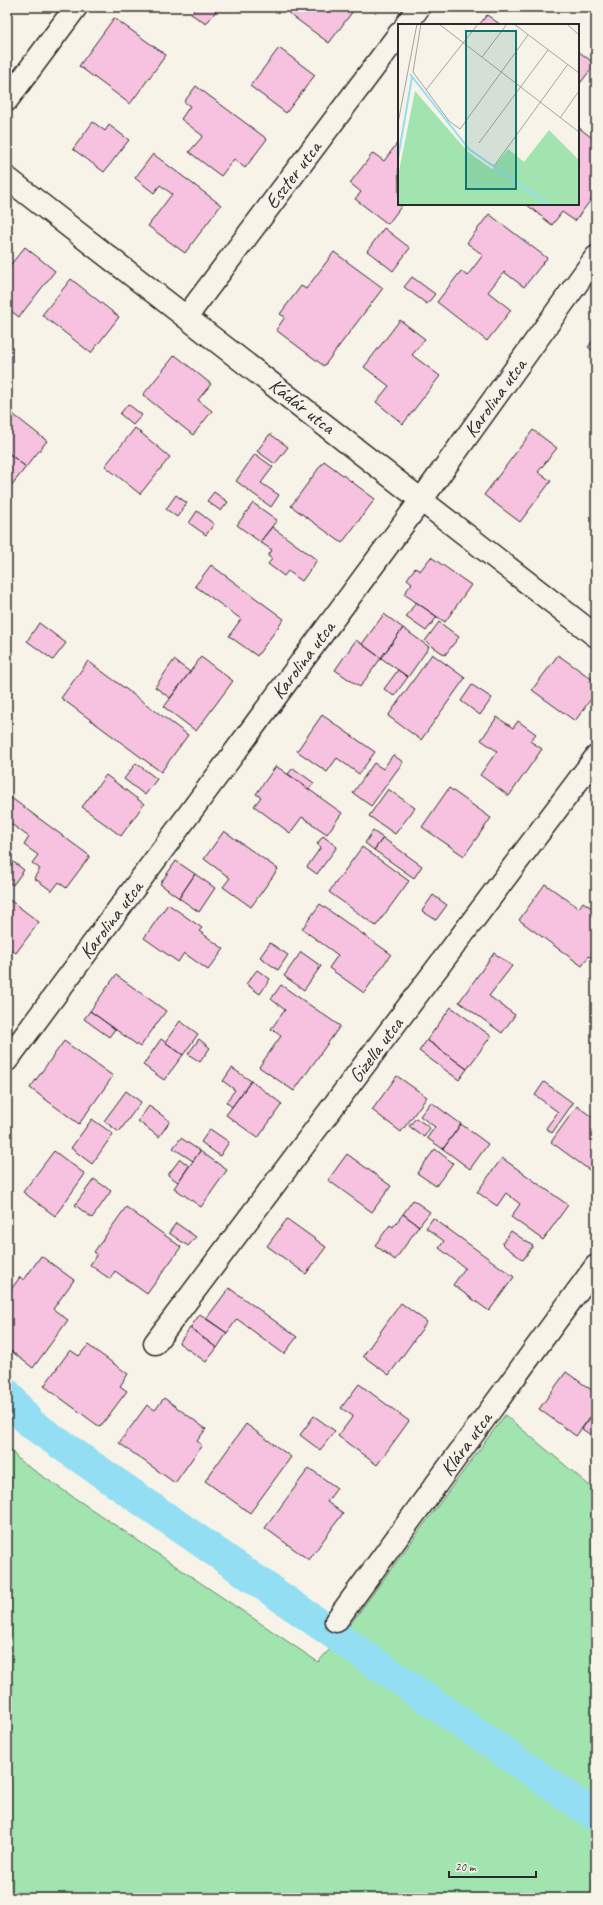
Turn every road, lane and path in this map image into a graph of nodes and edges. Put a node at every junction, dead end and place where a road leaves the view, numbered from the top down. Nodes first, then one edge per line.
1 (76, 7) edge
2 (419, 7) edge
3 (407, 24) edge
4 (398, 35) edge
5 (7, 100) edge
6 (7, 178) edge
7 (596, 257) edge
8 (186, 316) junction
9 (422, 499) junction
10 (596, 636) edge
11 (596, 757) edge
12 (7, 1060) edge
13 (596, 1266) edge
14 (155, 1343) dead end
15 (336, 1621) dead end

1 - 5 street
2 - 3 street
4 - 8 street, Eszter utca
6 - 8 street, Kádár utca
7 - 9 street, Karolina utca
8 - 9 street, Kádár utca
9 - 10 street, Kádár utca
9 - 12 street, Karolina utca
11 - 14 street, Gizella utca
13 - 15 street, Klára utca

